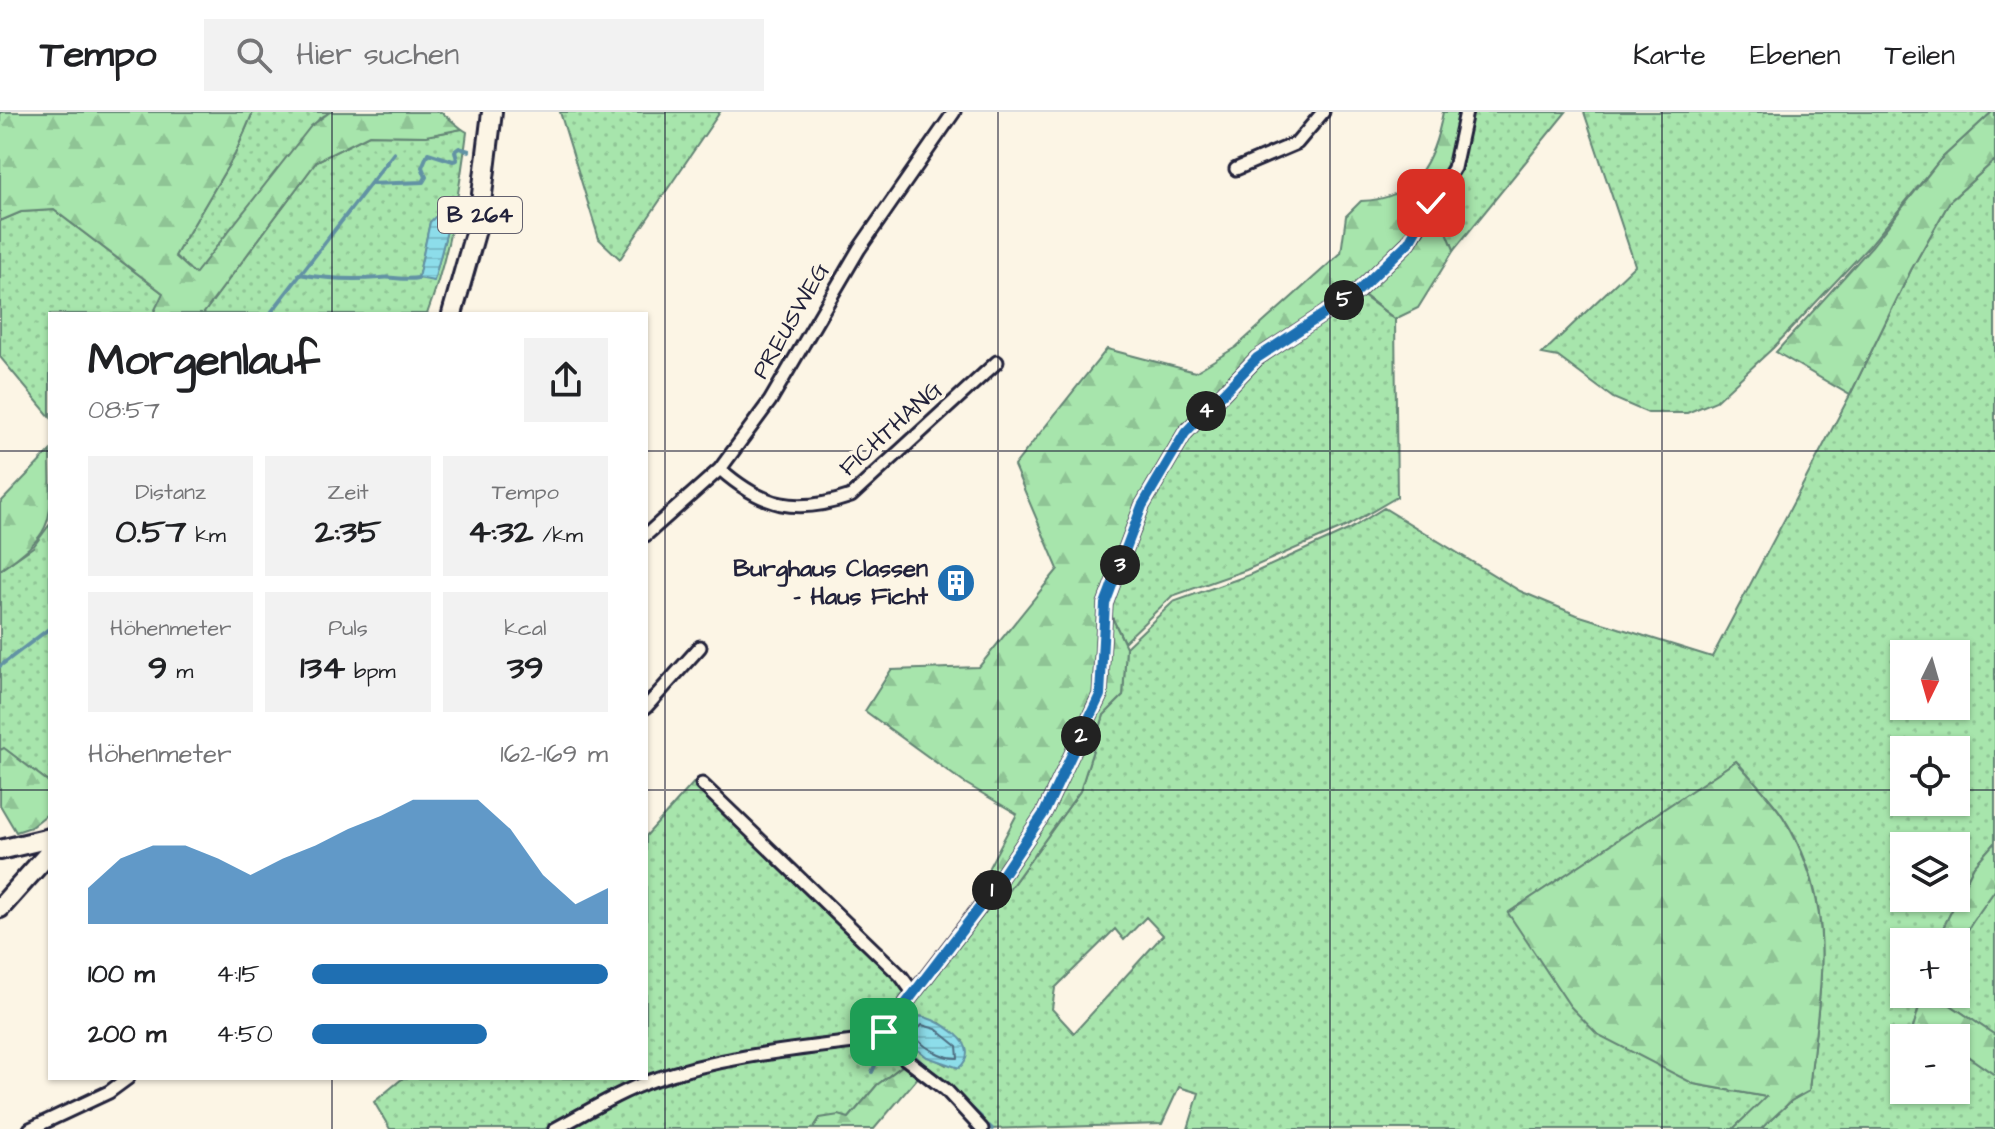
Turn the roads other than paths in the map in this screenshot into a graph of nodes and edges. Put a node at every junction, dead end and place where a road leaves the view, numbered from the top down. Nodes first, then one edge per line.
1 (492, 112) edge
2 (954, 112) edge
3 (1323, 112) edge
4 (1466, 112) edge
5 (1236, 169) dead end
6 (453, 312) edge
7 (997, 362) dead end
8 (720, 469) junction
9 (648, 533) edge
10 (700, 647) dead end
11 (648, 705) edge
12 (702, 784) dead end
13 (48, 838) edge
14 (0, 850) edge
15 (48, 854) edge
16 (1, 904) edge
17 (912, 991) junction
18 (877, 1037) junction
19 (125, 1080) edge
20 (30, 1129) edge
21 (555, 1129) edge
22 (982, 1129) edge

1 - 6 main road, B 264
2 - 8 street, PREUSWEG
3 - 5 street
4 - 17 street
7 - 8 street, FICHTHANG
8 - 9 street, PREUSWEG
10 - 11 street
12 - 17 street
13 - 14 main road
15 - 16 main road
17 - 18 street
18 - 21 street
18 - 22 street
19 - 20 street

